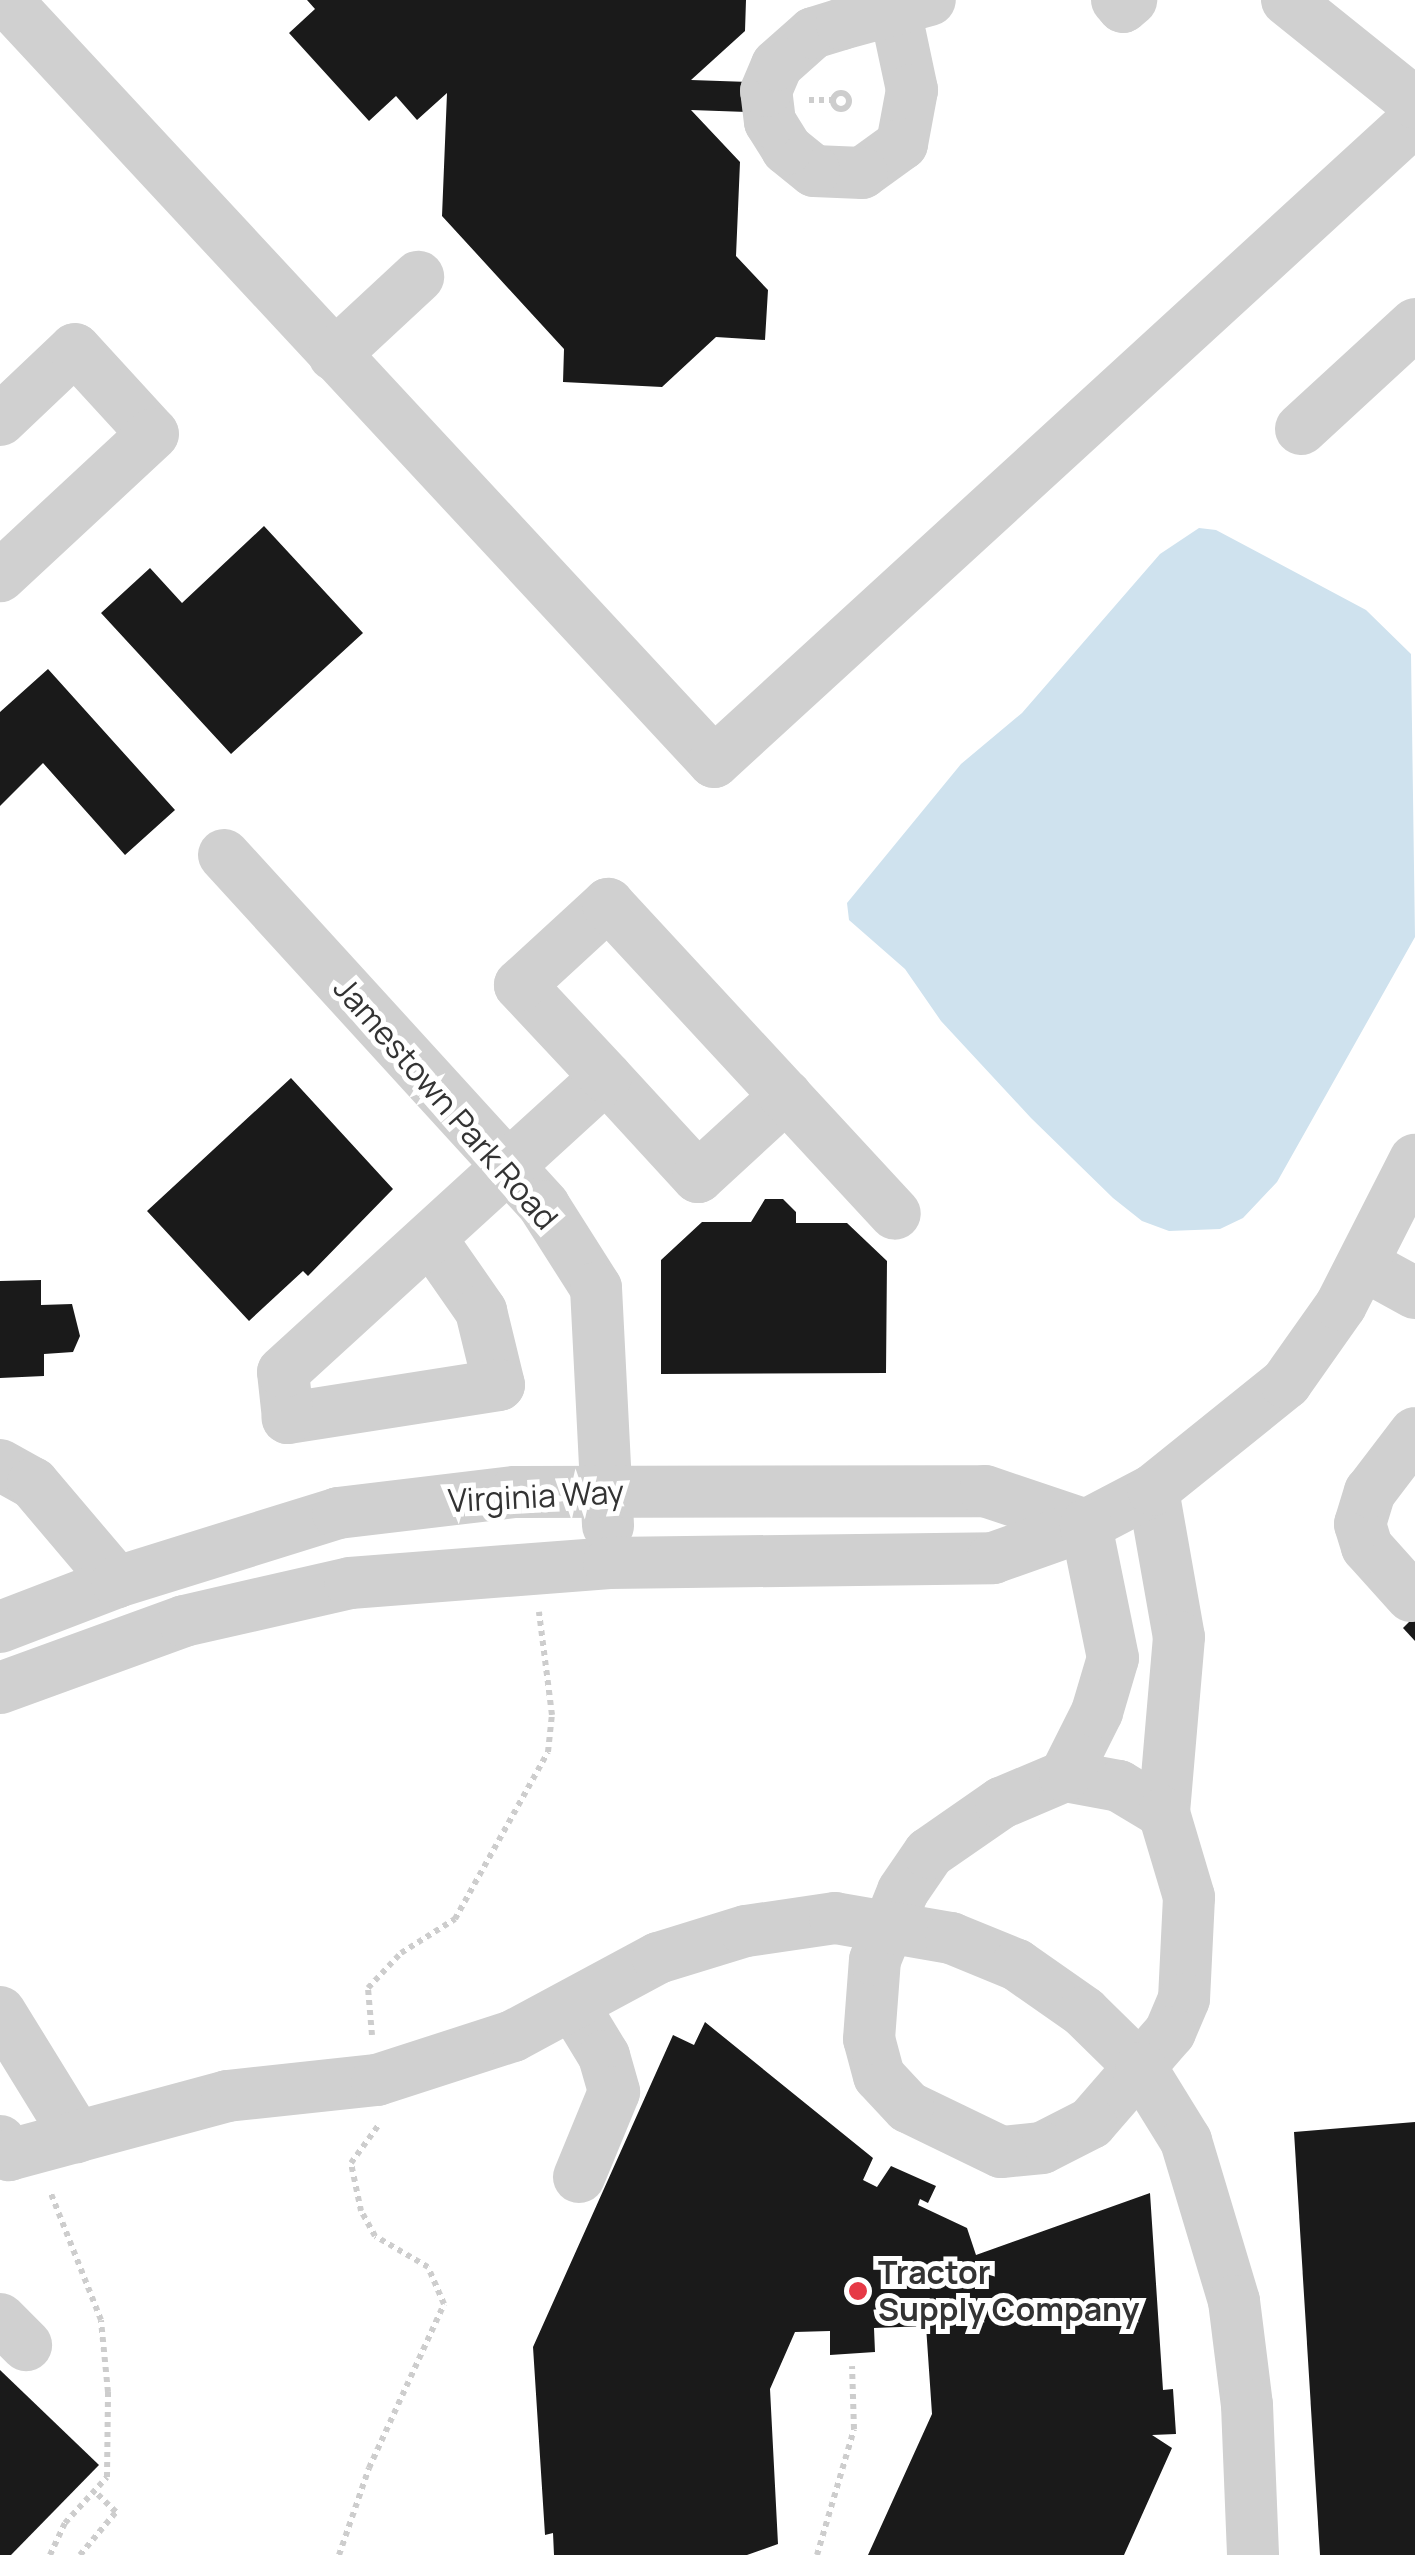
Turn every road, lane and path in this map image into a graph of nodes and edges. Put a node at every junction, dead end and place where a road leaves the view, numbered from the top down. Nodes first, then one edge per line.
1 (6, 0) edge
2 (1118, 0) edge
3 (1130, 0) edge
4 (1288, 0) edge
5 (1415, 103) edge
6 (1415, 120) edge
7 (418, 277) dead end
8 (1415, 324) edge
9 (334, 355) junction
10 (0, 420) edge
11 (1301, 429) dead end
12 (0, 576) edge
13 (224, 855) dead end
14 (606, 1077) junction
15 (786, 1096) junction
16 (1415, 1160) edge
17 (508, 1168) junction
18 (894, 1214) dead end
19 (430, 1239) dead end
20 (1364, 1265) junction
21 (1415, 1293) edge
22 (1415, 1433) edge
23 (11, 1469) edge
24 (1153, 1490) junction
25 (607, 1491) junction
26 (1086, 1525) junction
27 (609, 1563) junction
28 (116, 1582) junction
29 (1411, 1596) dead end
30 (0, 1627) edge
31 (0, 1688) edge
32 (1064, 1776) junction
33 (1164, 1813) junction
34 (888, 1923) junction
35 (573, 2006) junction
36 (0, 2012) edge
37 (1141, 2068) junction
38 (30, 2145) edge
39 (579, 2176) dead end
40 (852, 2366) dead end
41 (94, 2491) junction
42 (51, 2555) edge
43 (80, 2555) edge
44 (818, 2555) edge
45 (1253, 2555) edge

1 - 9 street
2 - 3 street
4 - 5 street
6 - 9 street
7 - 9 street
8 - 11 street
10 - 12 street
13 - 17 street, Jamestown Park Road
14 - 15 street
14 - 15 street
14 - 17 street
15 - 18 street
16 - 20 street
17 - 19 street
17 - 25 street, Jamestown Park Road
20 - 21 street
20 - 24 street
22 - 29 street
23 - 28 street
24 - 26 street
24 - 33 street
25 - 26 street, Virginia Way
25 - 27 street, Jamestown Park Road
25 - 28 street, Virginia Way
26 - 27 street
26 - 32 street
27 - 31 street
28 - 30 street, Virginia Way
32 - 33 street
32 - 34 street
33 - 37 street
34 - 35 street
34 - 37 street
34 - 37 street
35 - 38 street
35 - 39 street
36 - 38 street
37 - 45 street
38 - 41 path
40 - 44 path
41 - 42 path
41 - 43 path

